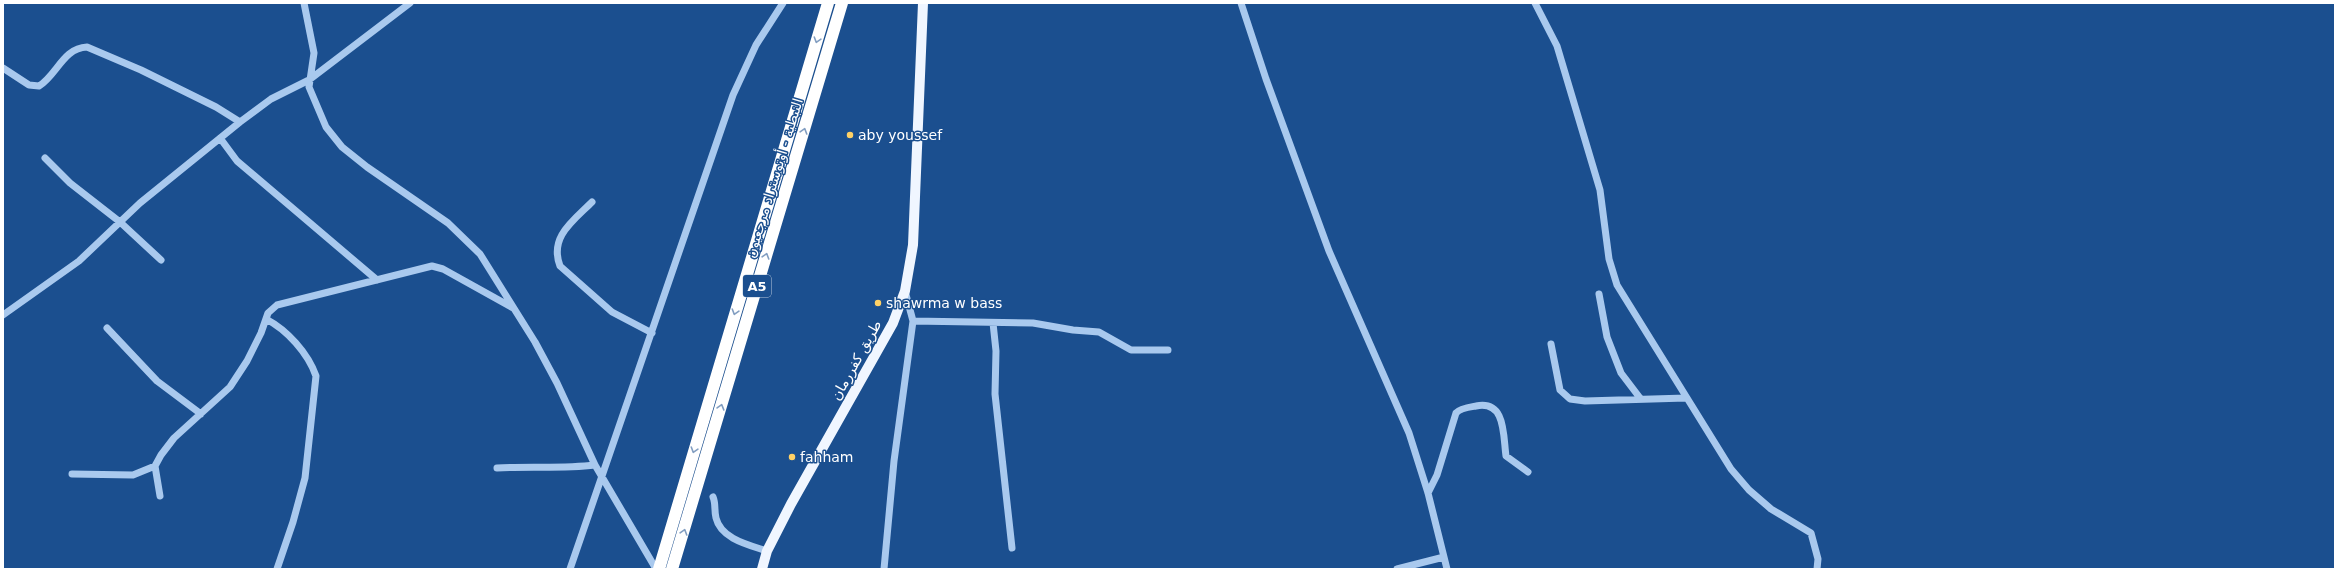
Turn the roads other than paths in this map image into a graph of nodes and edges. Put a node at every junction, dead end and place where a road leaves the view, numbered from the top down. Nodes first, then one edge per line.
1 (304, 3) edge
2 (410, 3) edge
3 (783, 3) edge
4 (828, 3) edge
5 (842, 3) edge
6 (922, 3) edge
7 (1241, 3) edge
8 (1535, 3) edge
9 (3, 68) edge
10 (309, 80) junction
11 (240, 122) junction
12 (220, 138) junction
13 (45, 158) dead end
14 (592, 202) dead end
15 (120, 222) junction
16 (161, 260) dead end
17 (377, 280) junction
18 (905, 292) junction
19 (1599, 294) dead end
20 (515, 309) junction
21 (3, 315) edge
22 (266, 318) junction
23 (913, 321) junction
24 (993, 323) junction
25 (107, 328) dead end
26 (652, 333) junction
27 (1551, 344) dead end
28 (1168, 350) dead end
29 (1640, 398) junction
30 (1686, 398) junction
31 (201, 414) junction
32 (595, 465) junction
33 (156, 466) junction
34 (497, 468) dead end
35 (1528, 472) dead end
36 (72, 474) dead end
37 (603, 476) junction
38 (1428, 493) junction
39 (160, 496) dead end
40 (712, 497) dead end
41 (1012, 548) dead end
42 (767, 551) junction
43 (1444, 557) junction
44 (277, 569) edge
45 (570, 569) edge
46 (657, 569) edge
47 (672, 569) edge
48 (762, 569) edge
49 (884, 569) edge
50 (1397, 569) edge
51 (1447, 569) edge
52 (1817, 569) edge

1 - 10 street
2 - 10 street
3 - 26 street
4 -> 46 highway, النبطية - أوتوستراد مرجعيون / A5
47 -> 5 highway, النبطية - أوتوستراد مرجعيون / A5
6 - 18 main road, طريق كفررمان
7 - 38 street
8 - 30 street
9 - 11 street
10 - 11 street
10 - 20 street
11 - 12 street
12 - 15 street
12 - 17 street
13 - 15 street
14 - 26 street
15 - 16 street
15 - 21 street
17 - 20 street
17 - 22 street
18 - 23 street
18 - 42 main road, طريق كفررمان
19 - 29 street
20 - 32 street
22 - 31 street
22 - 44 street
23 - 24 street
23 - 49 street
24 - 28 street
24 - 41 street
25 - 31 street
26 - 37 street
27 - 29 street
29 - 30 street
30 - 52 street
31 - 33 street
32 - 34 street
32 - 37 street
33 - 36 street
33 - 39 street
35 - 38 street
37 - 45 street
37 - 46 street
38 - 43 street
40 - 42 street
42 - 48 main road, طريق كفررمان
43 - 50 street
43 - 51 street

